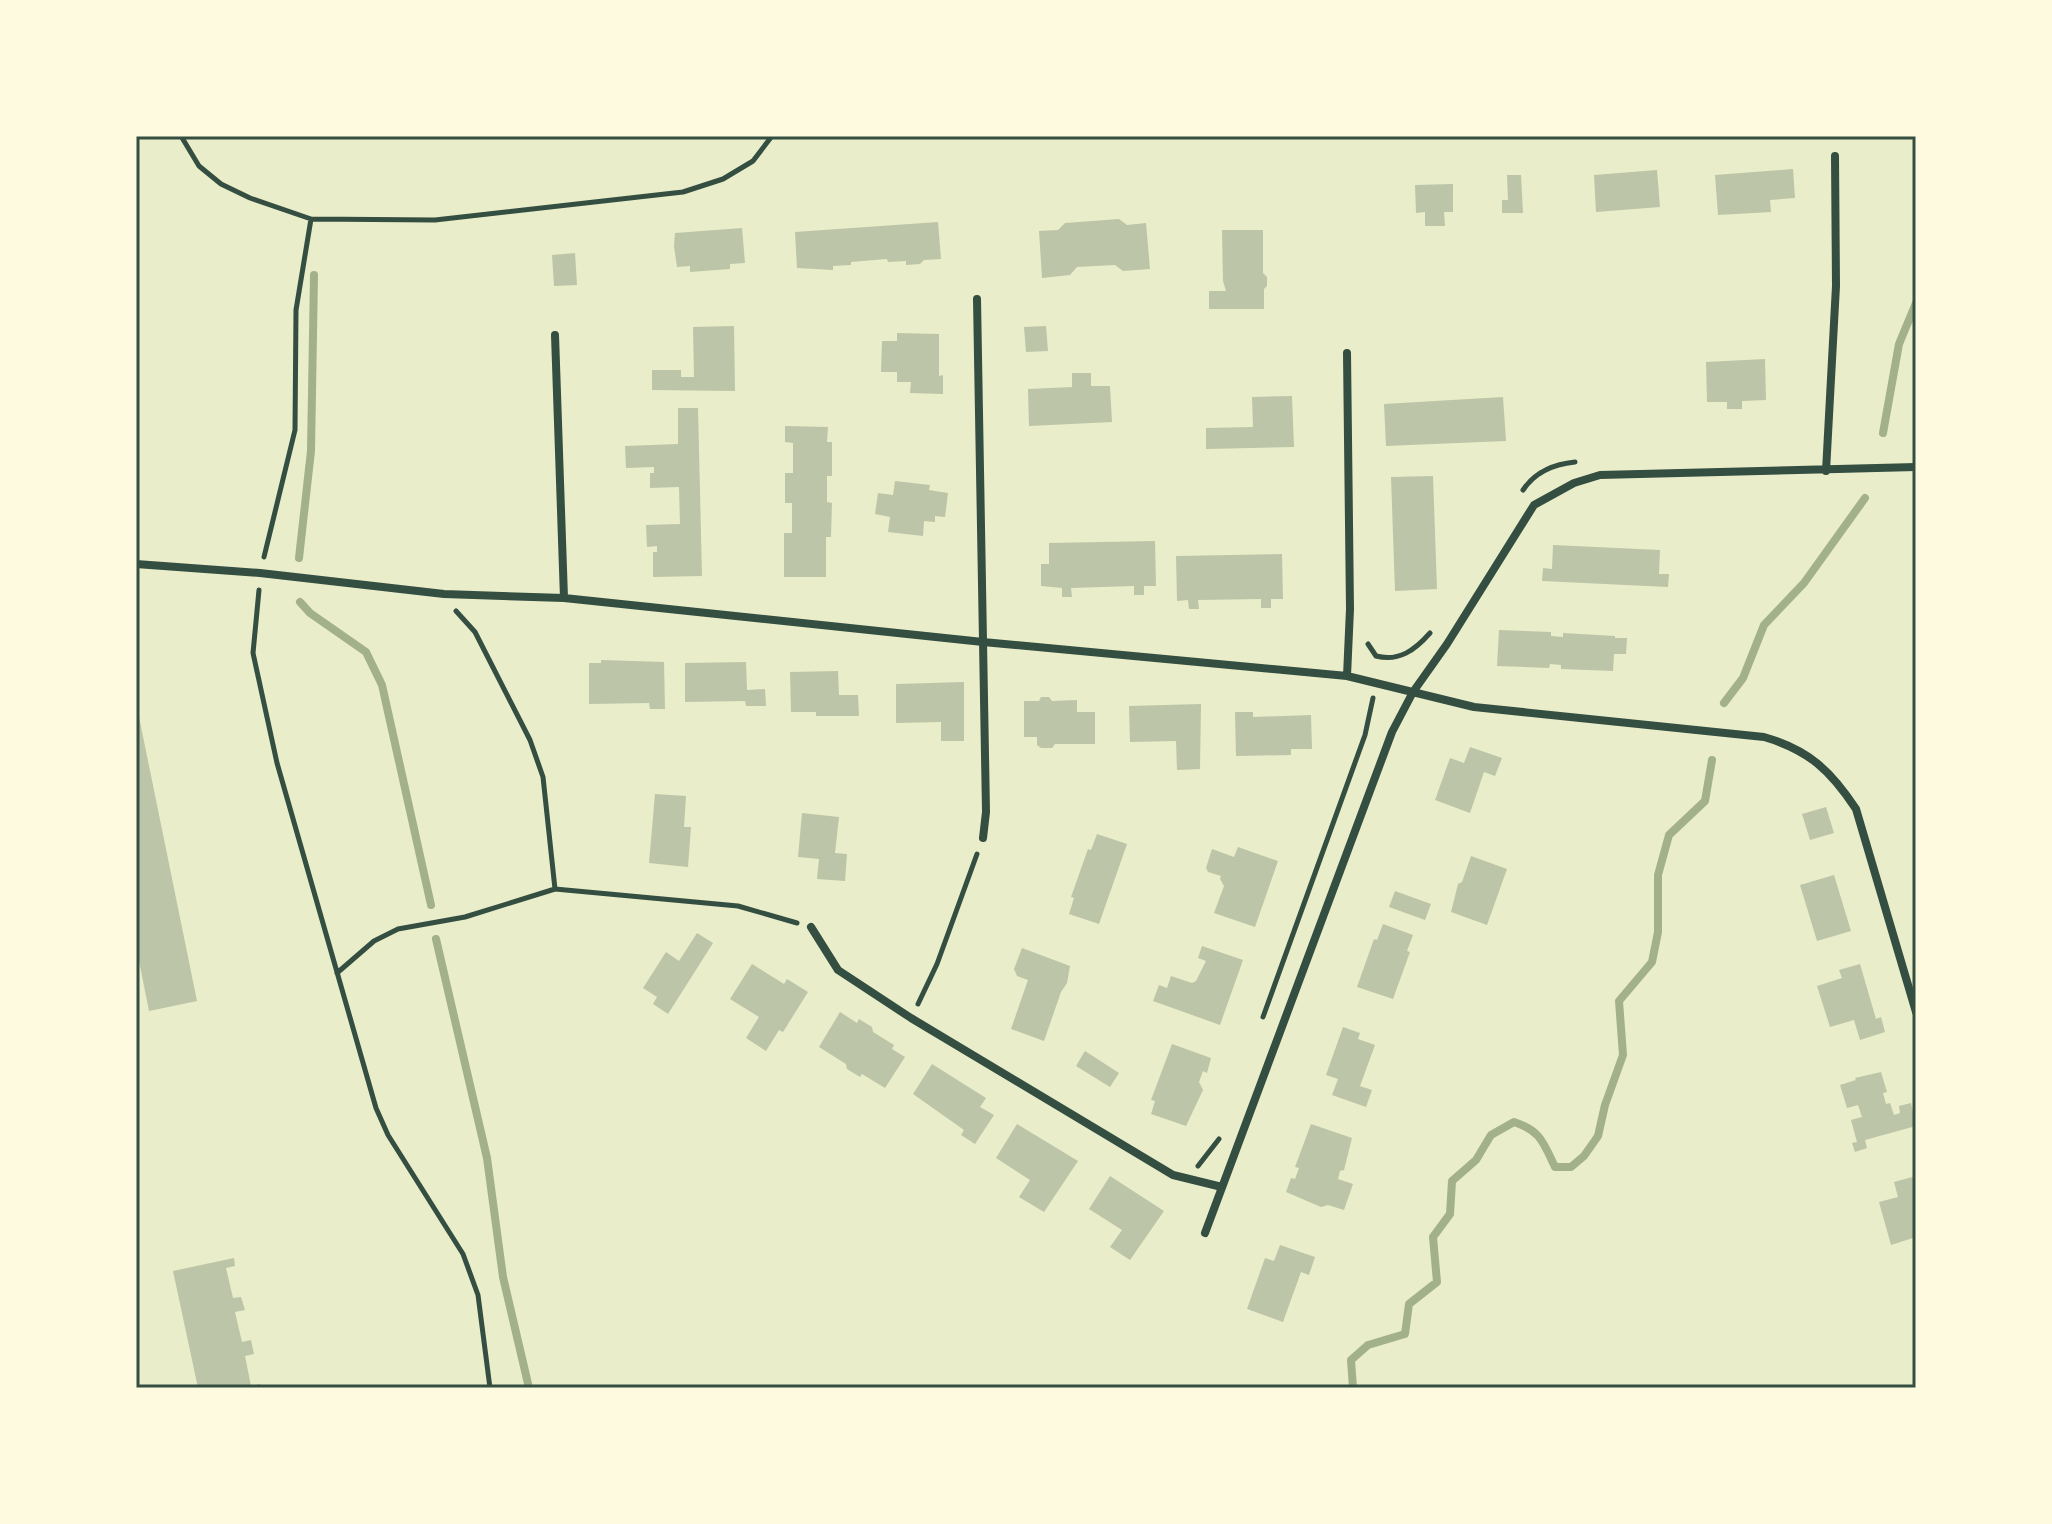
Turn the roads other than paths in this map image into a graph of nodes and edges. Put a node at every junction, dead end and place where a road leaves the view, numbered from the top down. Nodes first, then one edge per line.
1 (1835, 156) dead end
2 (977, 299) dead end
3 (555, 335) dead end
4 (1347, 353) dead end
5 (1916, 467) edge
6 (1826, 471) junction
7 (136, 564) edge
8 (564, 598) junction
9 (983, 642) junction
10 (1347, 676) junction
11 (1413, 692) junction
12 (983, 838) road end
13 (811, 927) road end
14 (1916, 1012) edge
15 (1222, 1187) junction
16 (1205, 1233) dead end

1 - 6 street
2 - 9 street
3 - 8 street
4 - 10 street
5 - 6 street
6 - 11 street
7 - 8 street
8 - 9 street
9 - 10 street
9 - 12 street
10 - 11 street
11 - 14 street
11 - 15 street
13 - 15 street
15 - 16 street

